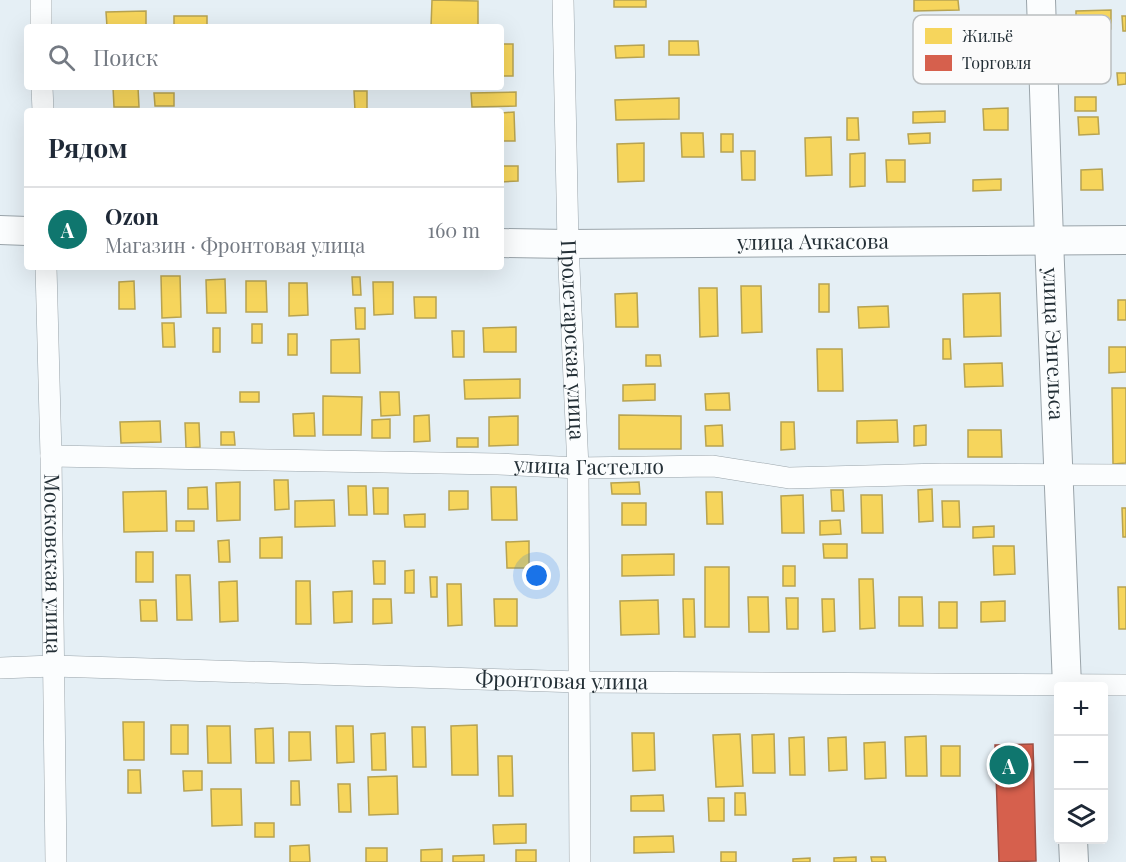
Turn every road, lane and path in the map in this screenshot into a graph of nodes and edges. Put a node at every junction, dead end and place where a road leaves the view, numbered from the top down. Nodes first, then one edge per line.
1 (41, 0) edge
2 (563, 0) edge
3 (1041, 0) edge
4 (1042, 15) edge
5 (41, 24) edge
6 (1044, 84) edge
7 (42, 90) edge
8 (43, 108) edge
9 (0, 230) edge
10 (24, 231) edge
11 (1049, 240) junction
12 (1126, 240) edge
13 (504, 243) edge
14 (568, 244) junction
15 (46, 270) edge
16 (51, 456) junction
17 (578, 468) junction
18 (1126, 475) edge
19 (1059, 476) junction
20 (53, 666) junction
21 (0, 668) edge
22 (579, 682) junction
23 (1067, 682) edge
24 (1108, 685) edge
25 (1126, 685) edge
26 (1054, 686) edge
27 (1073, 844) edge
28 (56, 862) edge
29 (580, 862) edge
30 (1074, 862) edge

1 - 5 street
2 - 14 street, Пролетарская улица
3 - 4 main road, улица Энгельса
6 - 11 main road, улица Энгельса
7 - 8 street
9 - 10 main road
11 - 12 main road, улица Ачкасова
11 - 14 main road, улица Ачкасова
11 - 19 main road, улица Энгельса
13 - 14 main road, улица Ачкасова
14 - 17 street, Пролетарская улица
15 - 16 street, Московская улица
16 - 17 street, улица Гастелло
16 - 20 street, Московская улица
17 - 19 street, улица Гастелло
17 - 22 street, Пролетарская улица
18 - 19 street, улица Гастелло
19 - 23 main road, улица Энгельса
20 - 21 street, Фронтовая улица
20 - 22 street, Фронтовая улица
20 - 28 street, Московская улица
22 - 26 street, Фронтовая улица
22 - 29 street, Пролетарская улица
24 - 25 street, Фронтовая улица
27 - 30 main road

